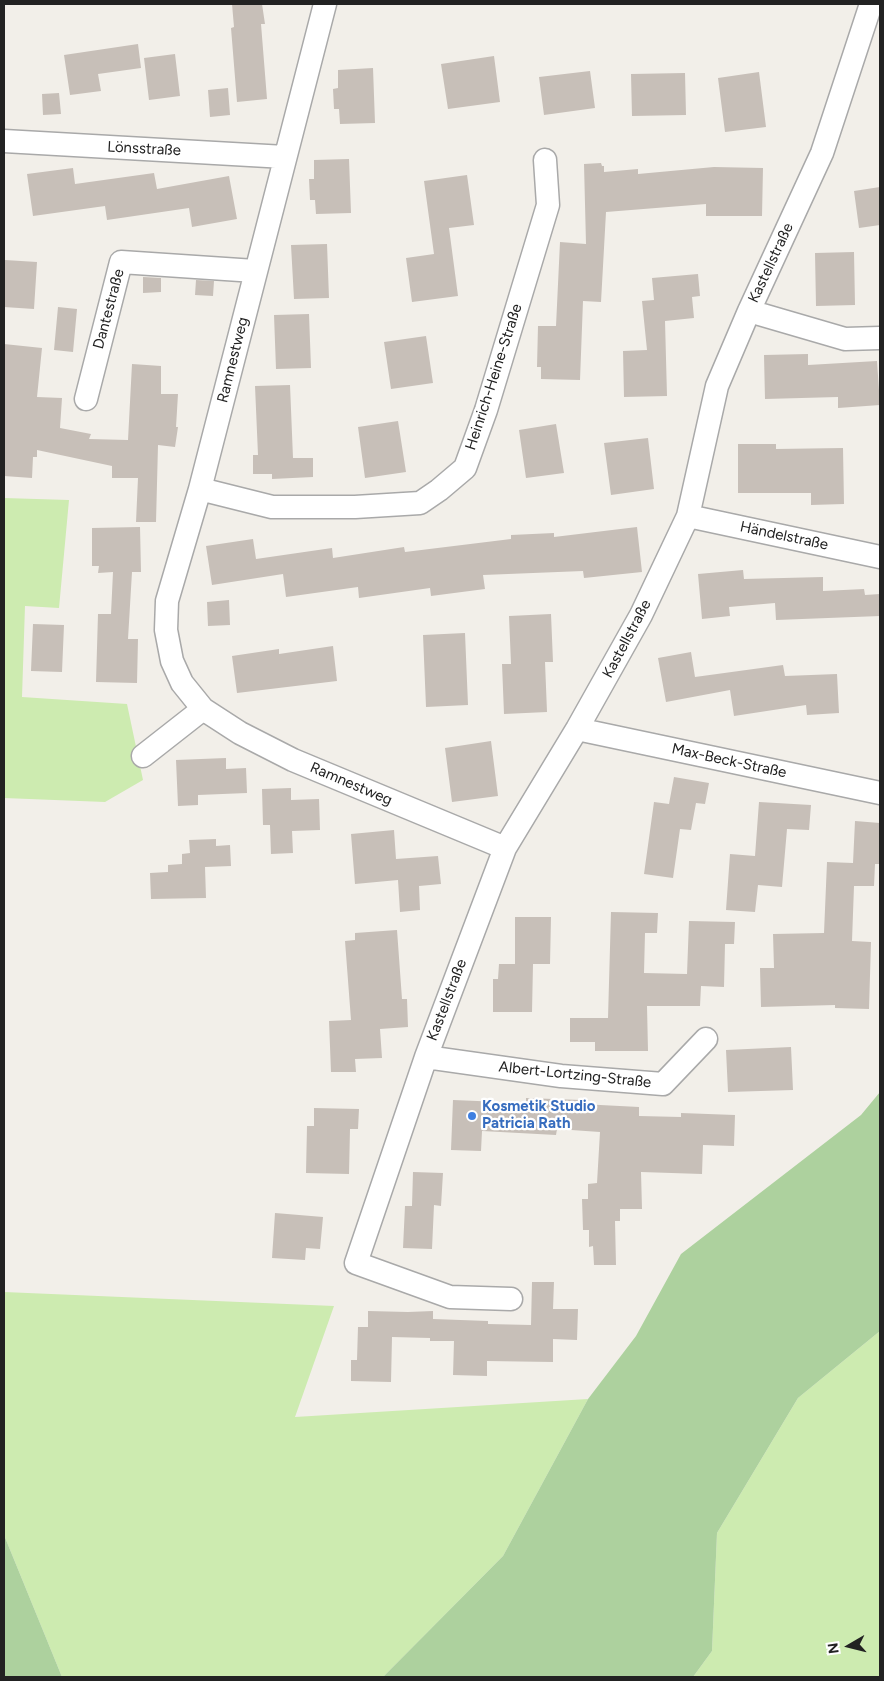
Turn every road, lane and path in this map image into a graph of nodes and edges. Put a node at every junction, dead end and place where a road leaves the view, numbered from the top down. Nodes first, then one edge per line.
1 (325, 4) edge
2 (870, 4) edge
3 (4, 141) edge
4 (285, 156) junction
5 (545, 160) dead end
6 (255, 271) junction
7 (749, 310) junction
8 (880, 338) edge
9 (86, 399) dead end
10 (200, 489) junction
11 (688, 516) junction
12 (880, 557) edge
13 (203, 709) junction
14 (577, 729) junction
15 (144, 756) dead end
16 (880, 793) edge
17 (505, 848) junction
18 (706, 1039) dead end
19 (426, 1057) junction
20 (511, 1299) dead end

1 - 4 street, Ramnestweg
2 - 7 street, Kastellstraße
3 - 4 street, Lönsstraße
4 - 6 street, Ramnestweg
5 - 10 street, Heinrich-Heine-Straße
6 - 9 street, Dantestraße
6 - 10 street, Ramnestweg
7 - 8 street
7 - 11 street, Kastellstraße
10 - 13 street, Ramnestweg
11 - 12 street, Händelstraße
11 - 14 street, Kastellstraße
13 - 15 street
13 - 17 street, Ramnestweg
14 - 16 street, Max-Beck-Straße
14 - 17 street, Kastellstraße
17 - 19 street, Kastellstraße
18 - 19 street, Albert-Lortzing-Straße
19 - 20 street, Kastellstraße

